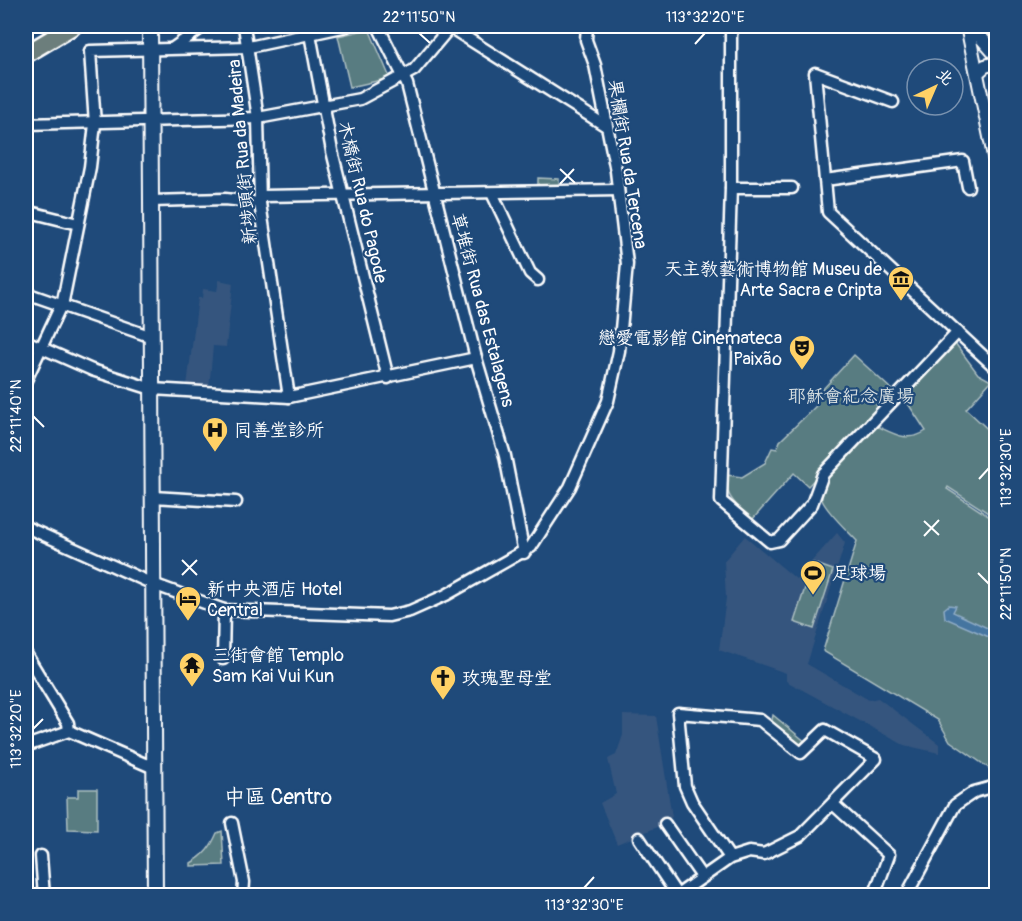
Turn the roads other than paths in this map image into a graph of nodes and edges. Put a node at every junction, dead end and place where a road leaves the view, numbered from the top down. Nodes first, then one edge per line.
1 (73, 26) edge
2 (204, 26) edge
3 (244, 26) edge
4 (347, 26) edge
5 (378, 26) edge
6 (449, 26) edge
7 (734, 26) edge
8 (967, 26) edge
9 (971, 26) edge
10 (149, 28) edge
11 (586, 31) edge
12 (310, 34) junction
13 (249, 47) junction
14 (172, 48) junction
15 (150, 49) junction
16 (26, 54) edge
17 (996, 55) edge
18 (996, 63) edge
19 (977, 73) junction
20 (404, 76) junction
21 (893, 102) dead end
22 (324, 106) junction
23 (258, 118) junction
24 (150, 122) junction
25 (26, 124) edge
26 (95, 124) junction
27 (606, 126) junction
28 (996, 166) edge
29 (825, 180) junction
30 (968, 187) dead end
31 (731, 188) junction
32 (792, 188) dead end
33 (618, 190) junction
34 (434, 192) junction
35 (492, 193) junction
36 (343, 194) junction
37 (261, 200) junction
38 (151, 201) junction
39 (26, 211) edge
40 (78, 224) junction
41 (538, 280) dead end
42 (26, 293) edge
43 (61, 305) junction
44 (958, 332) junction
45 (152, 337) junction
46 (26, 341) edge
47 (41, 347) junction
48 (476, 358) junction
49 (996, 368) edge
50 (388, 378) junction
51 (26, 380) edge
52 (152, 389) junction
53 (289, 397) junction
54 (153, 497) junction
55 (236, 502) dead end
56 (26, 527) edge
57 (524, 553) junction
58 (153, 584) junction
59 (224, 610) junction
60 (26, 654) edge
61 (223, 659) dead end
62 (69, 731) junction
63 (26, 746) edge
64 (154, 768) junction
65 (996, 786) edge
66 (833, 804) junction
67 (232, 823) dead end
68 (665, 824) dead end
69 (639, 838) dead end
70 (41, 856) dead end
71 (730, 858) junction
72 (702, 877) junction
73 (676, 895) edge
74 (44, 896) edge
75 (155, 896) edge
76 (243, 896) edge
77 (874, 896) edge
78 (906, 896) edge

1 - 16 main road
2 - 14 street
3 - 13 street, 新埗頭街 Rua da Madeira
4 - 12 street
5 - 20 street, 草堆街 Rua das Estalagens
6 - 20 street
6 - 27 street
7 - 31 street
8 - 19 street
9 - 17 street
10 - 15 main road
11 - 27 street, 果欄街 Rua da Tercena
12 - 13 street
12 - 22 street, 木橋街 Rua do Pagode
13 - 14 street
13 - 23 street, 新埗頭街 Rua da Madeira
14 - 15 street
15 - 24 main road
15 - 26 street
18 - 19 street
19 - 28 street
20 - 22 street
20 - 34 street, 草堆街 Rua das Estalagens
21 - 29 street
22 - 23 street
22 - 36 street, 木橋街 Rua do Pagode
23 - 24 street
23 - 37 street, 新埗頭街 Rua da Madeira
24 - 26 street
24 - 38 main road
25 - 26 street
26 - 40 street
27 - 33 street, 果欄街 Rua da Tercena
29 - 30 street
29 - 44 street
31 - 32 street
31 - 44 street
33 - 35 street
33 - 57 street, 果欄街 Rua da Tercena
34 - 35 street
34 - 36 street
34 - 48 street, 草堆街 Rua das Estalagens
35 - 41 street
36 - 37 street
36 - 50 street, 木橋街 Rua do Pagode
37 - 38 street
37 - 53 street, 新埗頭街 Rua da Madeira
38 - 45 main road
39 - 40 street
40 - 43 street
42 - 43 street
43 - 45 street
43 - 47 street
44 - 49 street
45 - 52 main road
46 - 47 street
47 - 51 street
47 - 52 street
48 - 50 street
48 - 57 street, 草堆街 Rua das Estalagens
50 - 53 street
52 - 53 street
52 - 54 main road
54 - 55 street
54 - 58 main road
56 - 58 street
57 - 59 street
58 - 59 street
58 - 64 main road
59 - 61 street
60 - 62 street
62 - 63 street
62 - 64 street
64 - 75 main road
65 - 78 street
66 - 71 street
66 - 71 street
66 - 77 street
67 - 76 street
68 - 72 street
69 - 73 street
70 - 74 street
71 - 72 street
72 - 73 street

